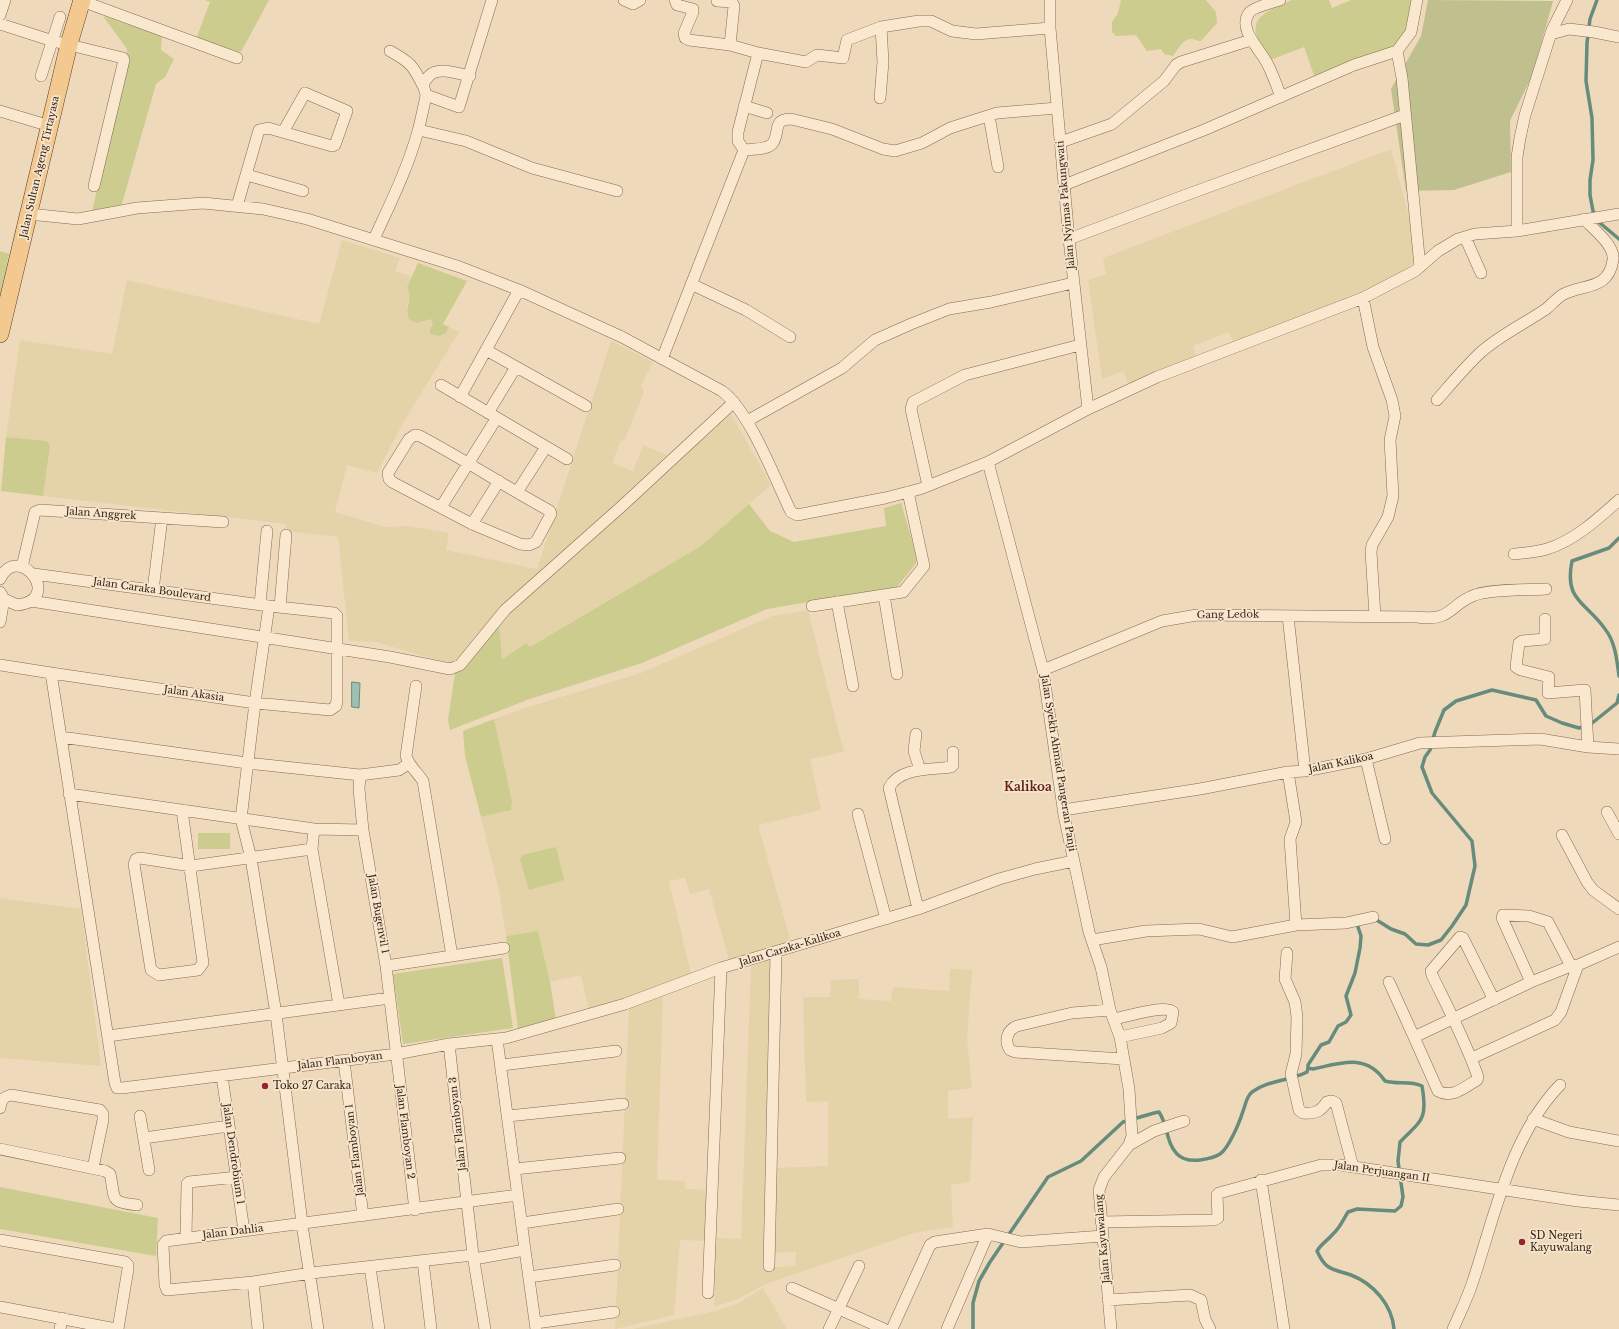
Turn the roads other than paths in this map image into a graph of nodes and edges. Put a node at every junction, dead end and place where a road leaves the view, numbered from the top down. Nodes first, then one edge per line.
1 (5, 0) edge
2 (492, 0) edge
3 (624, 0) edge
4 (640, 0) edge
5 (675, 0) edge
6 (1050, 0) edge
7 (1280, 0) edge
8 (1418, 0) edge
9 (1567, 0) edge
10 (717, 1) edge
11 (87, 2) edge
12 (0, 15) edge
13 (60, 17) dead end
14 (0, 24) edge
15 (881, 27) junction
16 (1050, 28) junction
17 (1551, 34) junction
18 (1619, 37) edge
19 (1251, 40) junction
20 (70, 45) junction
21 (730, 45) junction
22 (390, 51) dead end
23 (1398, 51) junction
24 (758, 53) junction
25 (237, 58) dead end
26 (41, 76) dead end
27 (470, 76) junction
28 (424, 90) junction
29 (1281, 97) junction
30 (880, 98) dead end
31 (744, 106) junction
32 (1057, 108) junction
33 (0, 111) edge
34 (767, 113) dead end
35 (1405, 115) junction
36 (988, 116) junction
37 (50, 126) junction
38 (419, 130) junction
39 (283, 132) junction
40 (1060, 142) junction
41 (744, 150) junction
42 (998, 167) dead end
43 (247, 175) junction
44 (1064, 185) junction
45 (94, 186) dead end
46 (303, 191) dead end
47 (617, 192) dead end
48 (237, 206) junction
49 (1616, 214) edge
50 (32, 215) junction
51 (1587, 219) junction
52 (1517, 231) junction
53 (1465, 237) junction
54 (374, 239) junction
55 (1069, 239) junction
56 (1420, 267) junction
57 (1481, 273) dead end
58 (1073, 283) junction
59 (691, 284) junction
60 (519, 290) junction
61 (1363, 298) junction
62 (0, 334) edge
63 (790, 337) dead end
64 (1080, 345) junction
65 (486, 350) junction
66 (662, 358) junction
67 (516, 367) junction
68 (441, 385) dead end
69 (460, 397) junction
70 (1437, 400) dead end
71 (734, 402) junction
72 (586, 406) dead end
73 (1088, 409) junction
74 (492, 416) junction
75 (747, 421) junction
76 (546, 447) junction
77 (567, 459) dead end
78 (469, 462) junction
79 (988, 462) junction
80 (499, 481) junction
81 (928, 486) junction
82 (517, 492) junction
83 (908, 492) junction
84 (1619, 500) edge
85 (440, 507) junction
86 (162, 518) junction
87 (223, 522) dead end
88 (472, 524) junction
89 (267, 531) dead end
90 (286, 535) dead end
91 (1514, 554) dead end
92 (22, 567) junction
93 (4, 569) edge
94 (34, 574) junction
95 (0, 580) edge
96 (1546, 589) dead end
97 (153, 590) junction
98 (884, 594) junction
99 (1, 596) edge
100 (31, 601) junction
101 (837, 602) junction
102 (270, 606) junction
103 (812, 606) dead end
104 (1288, 616) junction
105 (1376, 616) junction
106 (1545, 619) dead end
107 (0, 622) edge
108 (264, 638) junction
109 (337, 650) junction
110 (0, 665) edge
111 (1043, 670) junction
112 (51, 673) junction
113 (897, 674) dead end
114 (416, 686) dead end
115 (853, 686) dead end
116 (255, 703) junction
117 (916, 734) dead end
118 (60, 737) junction
119 (1588, 747) junction
120 (1619, 749) edge
121 (953, 752) dead end
122 (1366, 759) junction
123 (247, 763) junction
124 (408, 764) junction
125 (920, 770) junction
126 (1305, 771) junction
127 (1288, 772) junction
128 (360, 775) junction
129 (69, 794) junction
130 (182, 810) junction
131 (1064, 810) junction
132 (1608, 812) dead end
133 (858, 814) dead end
134 (242, 819) junction
135 (314, 829) junction
136 (363, 830) junction
137 (1619, 834) edge
138 (1562, 835) dead end
139 (1385, 839) dead end
140 (312, 849) junction
141 (251, 858) junction
142 (1074, 861) junction
143 (190, 866) junction
144 (918, 909) junction
145 (1619, 909) edge
146 (1373, 917) dead end
147 (886, 919) junction
148 (1296, 925) junction
149 (1092, 940) junction
150 (1619, 947) edge
151 (504, 948) dead end
152 (776, 952) junction
153 (1287, 952) dead end
154 (452, 956) junction
155 (386, 966) junction
156 (1575, 966) junction
157 (722, 968) junction
158 (1389, 982) dead end
159 (1531, 982) junction
160 (390, 998) junction
161 (1494, 1000) junction
162 (339, 1005) junction
163 (276, 1014) junction
164 (1112, 1014) junction
165 (1453, 1019) junction
166 (108, 1036) junction
167 (1120, 1037) junction
168 (1414, 1037) junction
169 (501, 1039) junction
170 (449, 1044) junction
171 (616, 1051) dead end
172 (396, 1054) junction
173 (1472, 1058) junction
174 (1123, 1059) junction
175 (344, 1061) junction
176 (502, 1065) junction
177 (284, 1068) junction
178 (222, 1076) junction
179 (1560, 1085) dead end
180 (623, 1104) dead end
181 (0, 1108) edge
182 (140, 1116) dead end
183 (508, 1116) junction
184 (1533, 1120) junction
185 (1184, 1122) dead end
186 (229, 1126) junction
187 (144, 1138) junction
188 (1130, 1140) junction
189 (1619, 1141) edge
190 (0, 1149) edge
191 (620, 1158) dead end
192 (1353, 1167) junction
193 (93, 1168) junction
194 (515, 1169) junction
195 (149, 1170) dead end
196 (237, 1177) junction
197 (1261, 1180) junction
198 (1501, 1190) junction
199 (518, 1196) junction
200 (467, 1203) junction
201 (137, 1205) dead end
202 (1619, 1205) edge
203 (618, 1209) dead end
204 (415, 1210) junction
205 (363, 1216) junction
206 (1101, 1222) junction
207 (522, 1223) junction
208 (303, 1224) junction
209 (244, 1231) junction
210 (988, 1234) junction
211 (1103, 1236) junction
212 (186, 1238) junction
213 (0, 1240) edge
214 (525, 1250) junction
215 (474, 1257) junction
216 (423, 1261) junction
217 (615, 1265) dead end
218 (769, 1266) dead end
219 (859, 1266) dead end
220 (370, 1267) junction
221 (311, 1273) junction
222 (529, 1277) junction
223 (252, 1282) junction
224 (792, 1288) dead end
225 (708, 1293) dead end
226 (1108, 1300) junction
227 (0, 1307) edge
228 (839, 1309) junction
229 (614, 1312) dead end
230 (61, 1324) edge
231 (536, 1326) edge
232 (117, 1329) edge
233 (258, 1329) edge
234 (318, 1329) edge
235 (379, 1329) edge
236 (431, 1329) edge
237 (486, 1329) edge
238 (829, 1329) edge
239 (884, 1329) edge
240 (892, 1329) edge
241 (948, 1329) edge
242 (1111, 1329) edge
243 (1210, 1329) edge
244 (1284, 1329) edge
245 (1453, 1329) edge

1 - 12 street
2 - 27 street
3 - 4 street
5 - 21 street
6 - 16 street, Jalan Nyimas Pakungwati
7 - 19 street
8 - 23 street
9 - 17 street
10 - 21 street
11 - 20 main road, Jalan Sultan Ageng Tirtayasa
11 - 25 street
13 - 20 street
14 - 20 street
15 - 16 street
15 - 24 street
15 - 30 street
16 - 32 street, Jalan Nyimas Pakungwati
17 - 18 street
17 - 52 street
19 - 29 street
19 - 40 street
20 - 26 street
20 - 37 main road, Jalan Sultan Ageng Tirtayasa
20 - 45 street
21 - 24 street
22 - 28 street
23 - 29 street
23 - 35 street
24 - 31 street
27 - 28 street
27 - 28 street
28 - 38 street
29 - 44 street
31 - 34 street
31 - 41 street
32 - 36 street
32 - 40 street, Jalan Nyimas Pakungwati
33 - 37 street
35 - 55 street
35 - 56 street
36 - 41 street
36 - 42 street
37 - 50 main road, Jalan Sultan Ageng Tirtayasa
38 - 47 street
38 - 54 street
39 - 39 street
39 - 43 street
40 - 44 street, Jalan Nyimas Pakungwati
41 - 59 street
43 - 46 street
43 - 48 street
44 - 55 street, Jalan Nyimas Pakungwati
48 - 50 street
48 - 54 street
49 - 51 street
50 - 62 main road, Jalan Sultan Ageng Tirtayasa
51 - 52 street
51 - 70 street
52 - 53 street
53 - 56 street
53 - 57 street
54 - 60 street
55 - 58 street, Jalan Nyimas Pakungwati
56 - 61 street
58 - 64 street, Jalan Nyimas Pakungwati
58 - 75 street
59 - 63 street
59 - 66 street
60 - 65 street
60 - 66 street
61 - 73 street
61 - 105 street
64 - 73 street, Jalan Nyimas Pakungwati
64 - 81 street
65 - 67 street
65 - 69 street
66 - 71 street
67 - 72 street
67 - 74 street
68 - 69 street
69 - 74 street
71 - 75 street
71 - 109 street
73 - 79 street
74 - 76 street
74 - 78 street
75 - 83 street
76 - 77 street
76 - 82 street
78 - 80 street
78 - 85 street
78 - 85 street
79 - 81 street
79 - 111 street, Jalan Syekh Ahmad Pangeran Panji
80 - 82 street
80 - 88 street
81 - 83 street
82 - 88 street
83 - 98 street
84 - 91 street
85 - 88 street
86 - 87 street, Jalan Anggrek
86 - 92 street, Jalan Anggrek
86 - 97 street
89 - 102 street
90 - 102 street
92 - 93 street
92 - 94 street
93 - 95 street
94 - 97 street, Jalan Caraka Boulevard
94 - 100 street
96 - 105 street, Gang Ledok
97 - 102 street, Jalan Caraka Boulevard
98 - 101 street
98 - 113 street
99 - 100 street
99 - 107 street
100 - 108 street
101 - 103 street
101 - 115 street
102 - 108 street
102 - 109 street, Jalan Caraka Boulevard
104 - 105 street, Gang Ledok
104 - 111 street, Gang Ledok
104 - 126 street
106 - 119 street
108 - 109 street
108 - 116 street
109 - 116 street, Jalan Akasia
110 - 112 street, Jalan Akasia
111 - 131 street, Jalan Syekh Ahmad Pangeran Panji
112 - 116 street, Jalan Akasia
112 - 118 street
114 - 124 street
116 - 123 street
117 - 125 street
118 - 123 street
118 - 129 street
119 - 120 street, Jalan Kalikoa
119 - 122 street, Jalan Kalikoa
121 - 125 street
122 - 126 street, Jalan Kalikoa
122 - 139 street
123 - 128 street
123 - 134 street
124 - 128 street
124 - 154 street
125 - 144 street
126 - 127 street, Jalan Kalikoa
127 - 131 street, Jalan Kalikoa
127 - 148 street
128 - 136 street, Jalan Bugenvil 1
129 - 130 street
129 - 166 street
130 - 134 street
130 - 143 street
131 - 142 street, Jalan Syekh Ahmad Pangeran Panji
132 - 137 street
133 - 147 street
134 - 135 street
134 - 141 street
135 - 136 street
135 - 140 street
136 - 155 street, Jalan Bugenvil 1
138 - 145 street
140 - 141 street
140 - 162 street
141 - 143 street
141 - 163 street
142 - 144 street, Jalan Caraka-Kalikoa
142 - 149 street, Jalan Syekh Ahmad Pangeran Panji
143 - 143 street
144 - 147 street, Jalan Caraka-Kalikoa
146 - 148 street
147 - 152 street, Jalan Caraka-Kalikoa
148 - 149 street
149 - 164 street, Jalan Syekh Ahmad Pangeran Panji
150 - 156 street
151 - 154 street
152 - 157 street, Jalan Caraka-Kalikoa
152 - 218 street
153 - 192 street
154 - 155 street
155 - 160 street, Jalan Bugenvil 1
156 - 159 street
156 - 159 street
156 - 173 street
157 - 169 street, Jalan Caraka-Kalikoa
157 - 225 street
158 - 168 street
159 - 161 street
160 - 162 street
160 - 172 street, Jalan Bugenvil 1
161 - 165 street
161 - 165 street
162 - 163 street
163 - 166 street
163 - 177 street
164 - 167 street, Jalan Syekh Ahmad Pangeran Panji
164 - 167 street
164 - 174 street
165 - 168 street
165 - 173 street
166 - 178 street, Jalan Flamboyan
167 - 174 street, Jalan Syekh Ahmad Pangeran Panji
168 - 173 street
169 - 170 street, Jalan Caraka-Kalikoa
169 - 176 street
170 - 172 street, Jalan Flamboyan
170 - 200 street, Jalan Flamboyan 3
171 - 176 street
172 - 175 street, Jalan Flamboyan
172 - 204 street, Jalan Flamboyan 2
174 - 188 street, Jalan Syekh Ahmad Pangeran Panji
175 - 177 street, Jalan Flamboyan
175 - 205 street, Jalan Flamboyan 1
176 - 183 street
177 - 178 street, Jalan Flamboyan
177 - 208 street
178 - 186 street, Jalan Dendrobium 1
179 - 184 street
180 - 183 street
181 - 193 street
182 - 187 street
183 - 194 street
184 - 189 street
184 - 198 street
185 - 188 street
186 - 187 street
186 - 196 street, Jalan Dendrobium 1
187 - 195 street
188 - 206 street, Jalan Kayuwalang
190 - 193 street
191 - 194 street
192 - 197 street, Jalan Perjuangan II
192 - 198 street, Jalan Perjuangan II
193 - 201 street
194 - 199 street
196 - 209 street, Jalan Dendrobium 1
196 - 212 street
197 - 206 street, Jalan Perjuangan II
197 - 244 street
198 - 202 street, Jalan Perjuangan II
198 - 245 street
199 - 200 street, Jalan Dahlia
199 - 207 street
200 - 204 street, Jalan Dahlia
200 - 215 street, Jalan Flamboyan 3
203 - 207 street
204 - 205 street, Jalan Dahlia
205 - 208 street, Jalan Dahlia
206 - 211 street, Jalan Kayuwalang
207 - 214 street
208 - 209 street, Jalan Dahlia
208 - 221 street
209 - 212 street, Jalan Dahlia
210 - 211 street
210 - 240 street
210 - 241 street
211 - 226 street, Jalan Kayuwalang
212 - 223 street, Jalan Dahlia
213 - 232 street
214 - 215 street
214 - 222 street
215 - 216 street
215 - 237 street, Jalan Flamboyan 3
216 - 220 street
216 - 236 street
217 - 222 street
219 - 228 street
220 - 221 street
220 - 235 street
221 - 223 street
221 - 234 street
222 - 231 street
223 - 233 street
224 - 228 street
226 - 242 street, Jalan Kayuwalang
226 - 243 street
227 - 230 street
228 - 238 street
228 - 239 street
229 - 231 street
230 - 232 street

